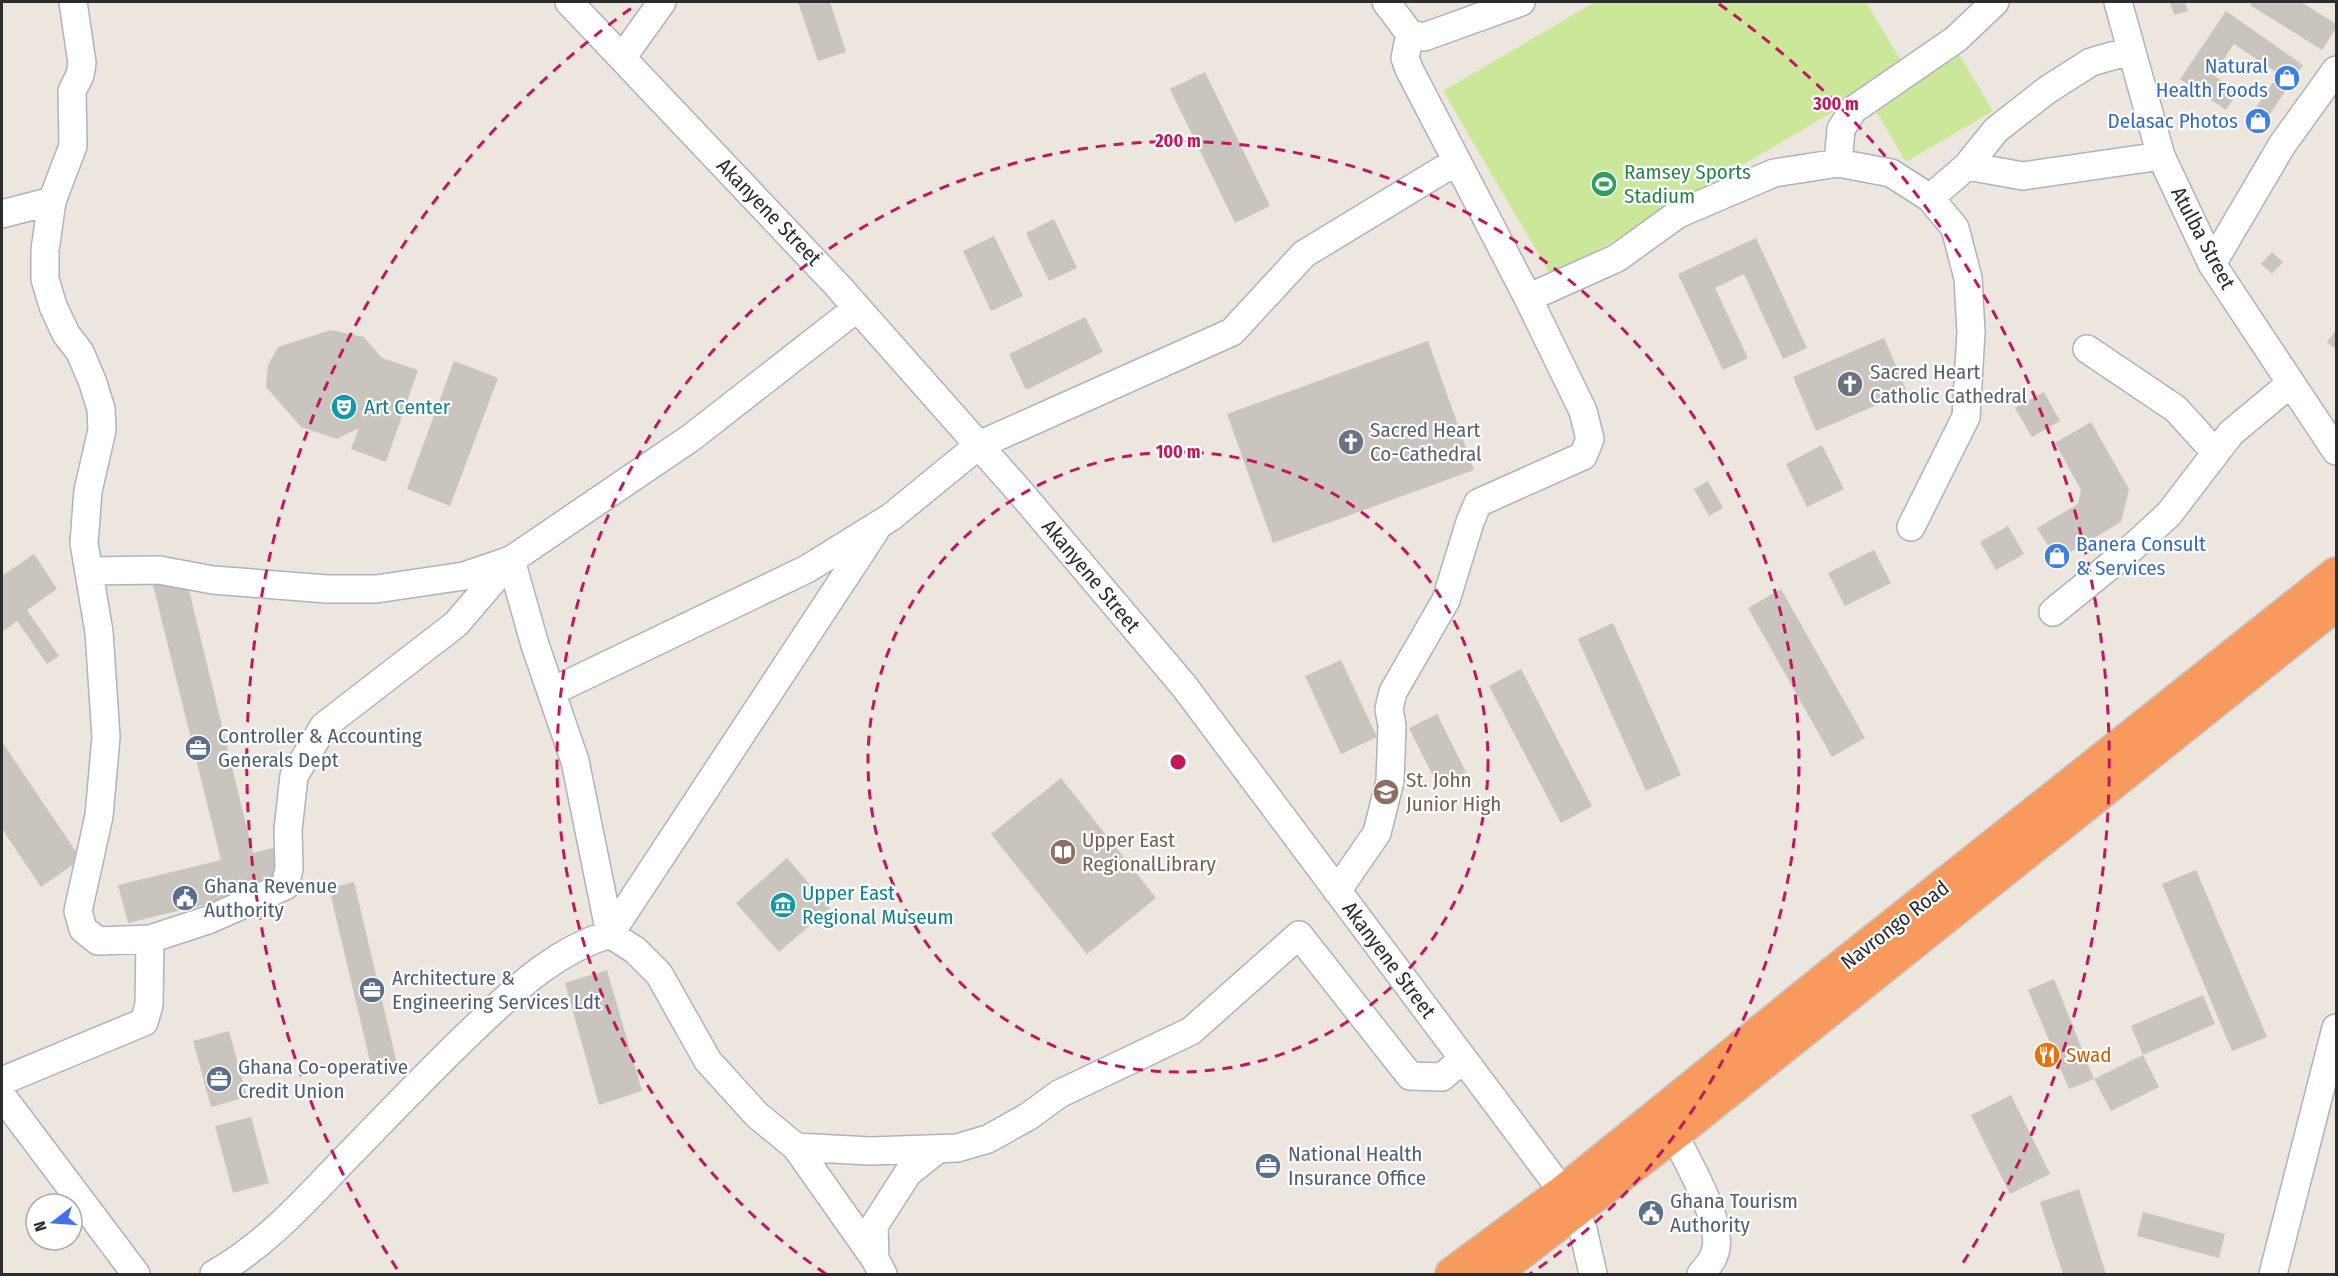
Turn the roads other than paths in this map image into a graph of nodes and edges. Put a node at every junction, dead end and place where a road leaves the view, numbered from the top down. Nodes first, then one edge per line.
1 (73, 2) edge
2 (569, 2) edge
3 (662, 2) edge
4 (1386, 2) edge
5 (1521, 2) edge
6 (1995, 2) edge
7 (2118, 2) edge
8 (1410, 34) junction
9 (2130, 51) junction
10 (622, 58) junction
11 (2337, 70) edge
12 (2161, 156) junction
13 (1457, 161) junction
14 (1838, 163) junction
15 (1967, 166) junction
16 (1930, 198) junction
17 (52, 201) junction
18 (2, 214) edge
19 (2212, 264) junction
20 (1528, 298) junction
21 (857, 308) junction
22 (2087, 349) dead end
23 (2291, 383) junction
24 (979, 445) junction
25 (2337, 451) edge
26 (2215, 452) junction
27 (879, 524) junction
28 (1911, 528) dead end
29 (511, 561) junction
30 (89, 571) junction
31 (2337, 574) edge
32 (2337, 604) edge
33 (2053, 612) dead end
34 (551, 692) junction
35 (1337, 891) junction
36 (610, 934) junction
37 (150, 939) junction
38 (2337, 1028) edge
39 (1463, 1059) junction
40 (2, 1081) edge
41 (2, 1096) edge
42 (1674, 1134) junction
43 (796, 1148) junction
44 (938, 1149) junction
45 (1569, 1202) junction
46 (879, 1267) edge
47 (1702, 1274) edge
48 (136, 1275) edge
49 (214, 1275) edge
50 (1452, 1275) edge
51 (1493, 1275) edge
52 (1593, 1275) edge
53 (2273, 1275) edge

1 - 17 street
2 - 10 street, Akanyene Street
3 - 10 street
4 - 8 street
5 - 8 street
6 - 14 street
7 - 9 street, Atulba Street
8 - 13 street
9 - 12 street, Atulba Street
9 - 15 street
10 - 21 street, Akanyene Street
11 - 19 street
12 - 15 street
12 - 19 street, Atulba Street
13 - 20 street
13 - 24 street
14 - 16 street
14 - 20 street
15 - 16 street
16 - 28 street
17 - 18 street
17 - 30 street
19 - 23 street, Atulba Street
20 - 35 street
21 - 24 street, Akanyene Street
21 - 29 street
22 - 26 street
23 - 25 street, Atulba Street
23 - 26 street
24 - 27 street
24 - 35 street, Akanyene Street
26 - 33 street
27 - 34 street
27 - 36 street
29 - 30 street
29 - 34 street
29 - 37 street
30 - 37 street
31 - 45 highway, Navrongo Road
32 - 42 highway, Navrongo Road
34 - 36 street
35 - 39 street, Akanyene Street
36 - 43 street
36 - 49 street
37 - 40 street
38 - 53 street
39 - 44 street
39 - 45 street, Akanyene Street
41 - 48 street
42 - 45 highway, Navrongo Road
42 - 47 street
43 - 44 street
43 - 46 street
44 - 46 street
45 - 50 highway, Navrongo Road
45 - 51 highway, Navrongo Road
45 - 52 street, Akanyene Street

